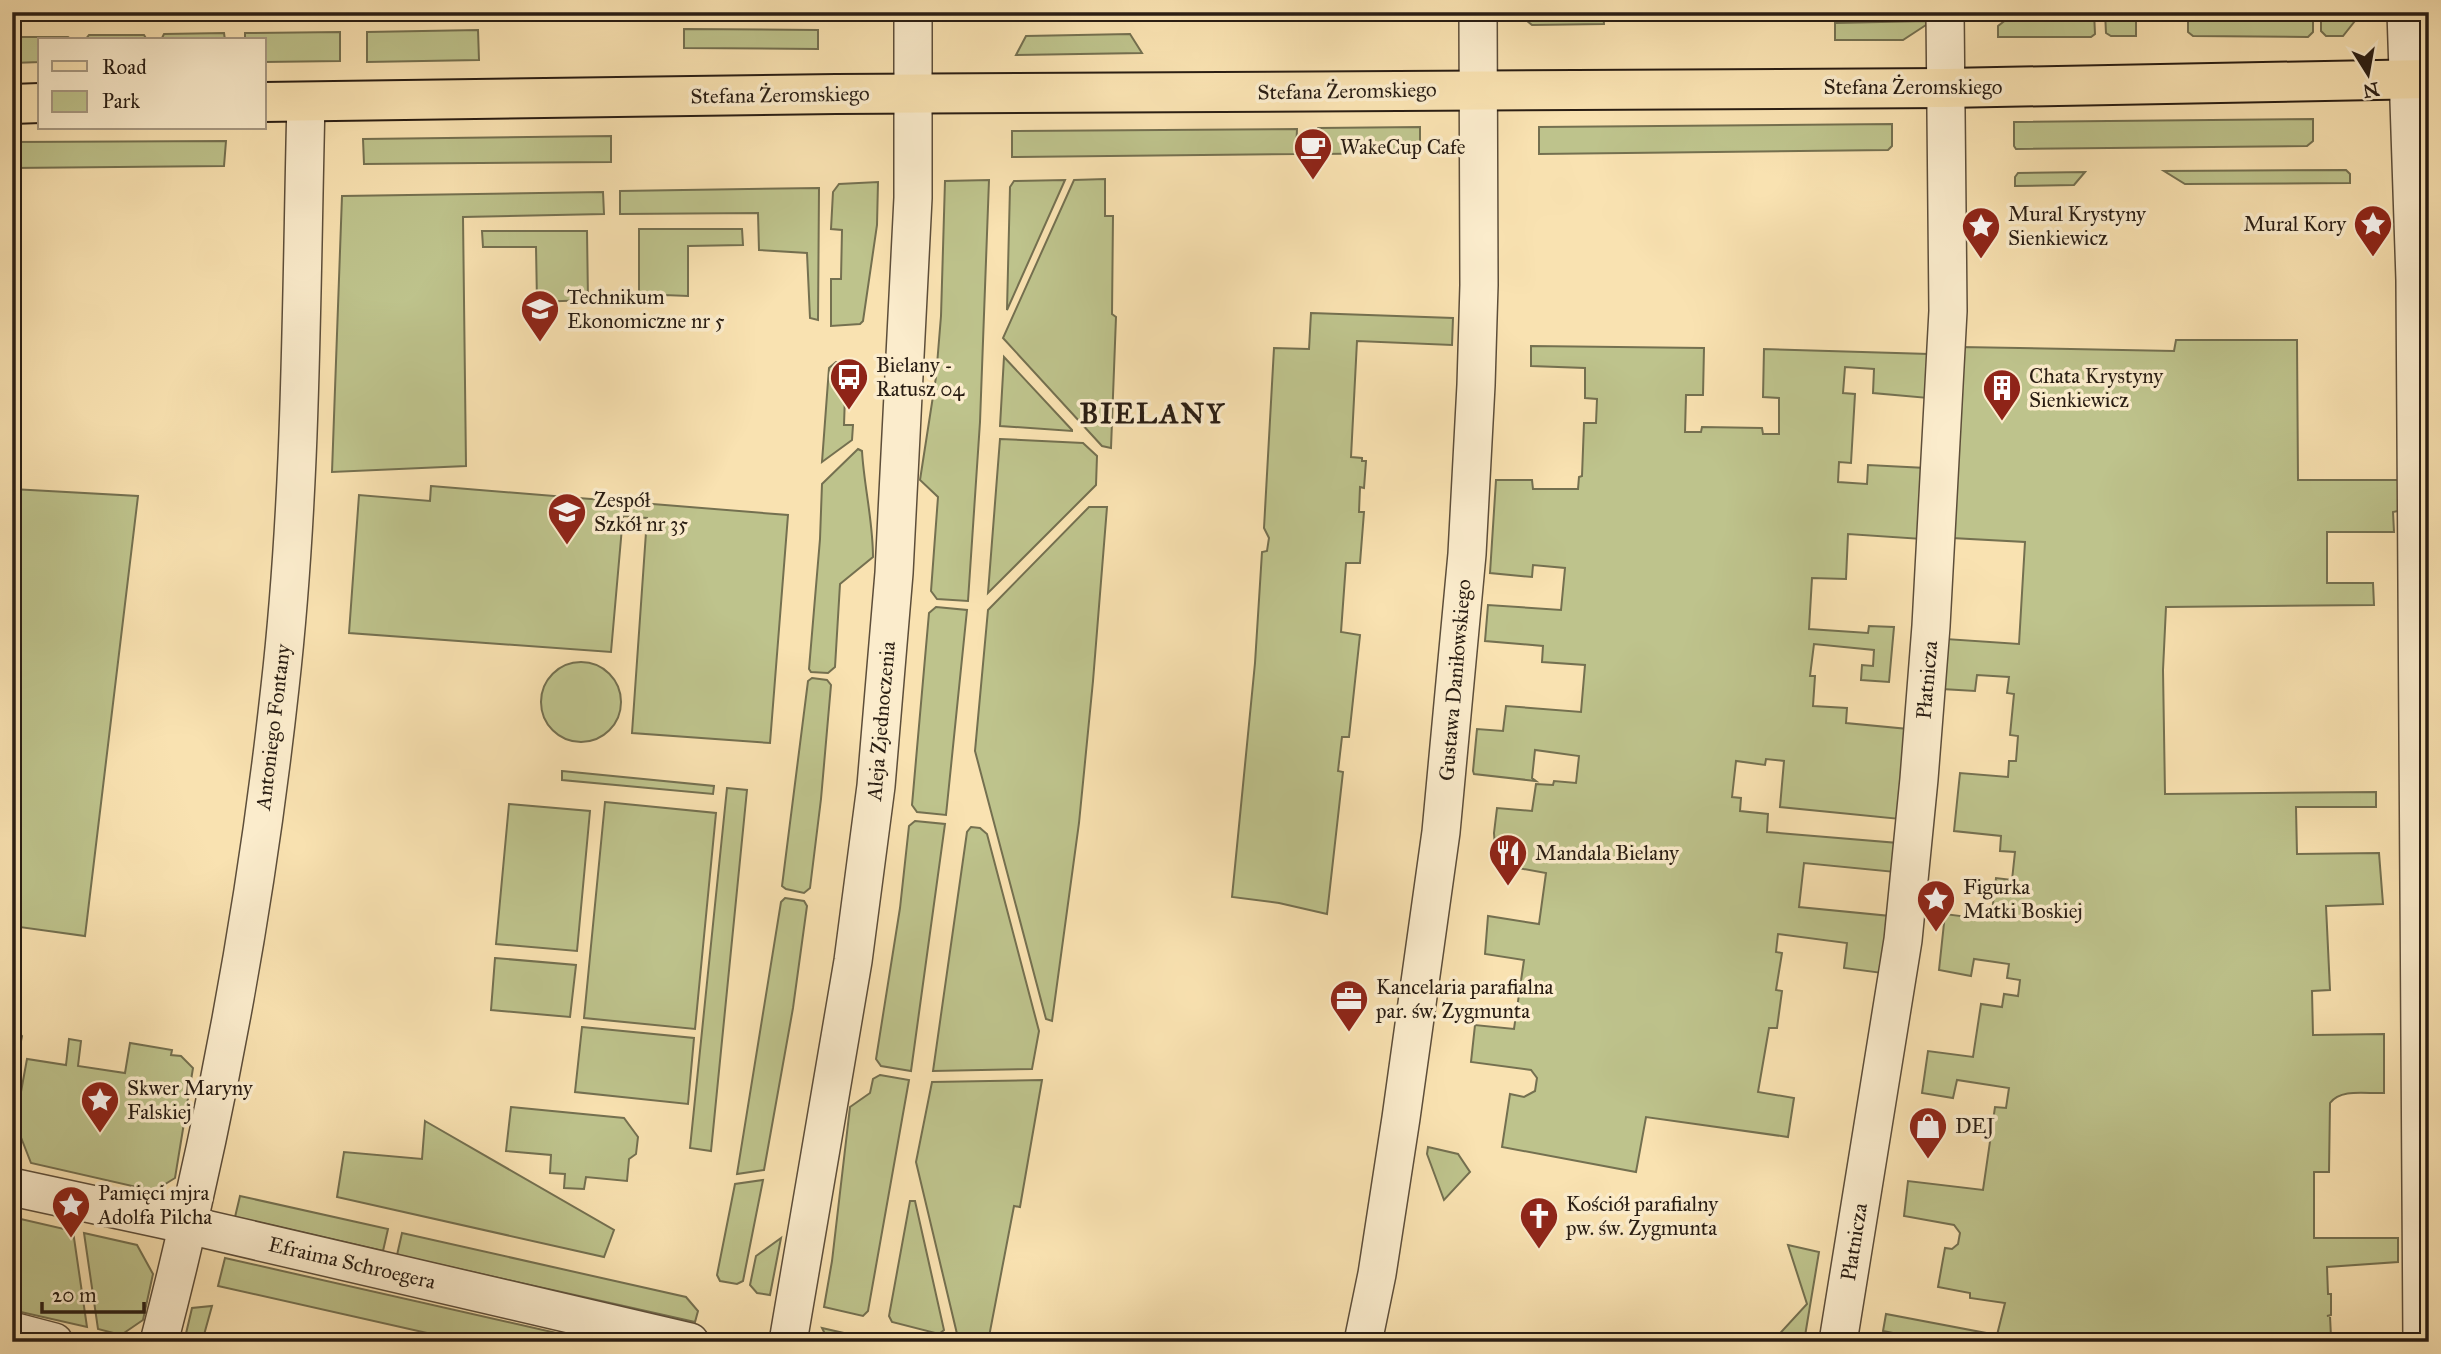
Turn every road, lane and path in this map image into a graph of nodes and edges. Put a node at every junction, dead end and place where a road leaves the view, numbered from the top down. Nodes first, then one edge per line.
1 (913, 12) edge
2 (1478, 12) edge
3 (1945, 12) edge
4 (2406, 12) edge
5 (2419, 79) edge
6 (1946, 88) junction
7 (1479, 89) junction
8 (914, 94) junction
9 (266, 102) edge
10 (306, 102) junction
11 (38, 103) edge
12 (12, 104) edge
13 (12, 1187) edge
14 (188, 1225) junction
15 (12, 1331) edge
16 (54, 1342) edge
17 (159, 1342) edge
18 (690, 1342) edge
19 (788, 1342) edge
20 (1363, 1342) edge
21 (1838, 1342) edge
22 (2422, 1342) edge

1 - 8 street, Aleja Zjednoczenia
2 - 7 street, Gustawa Daniłowskiego
3 - 6 street, Płatnicza
4 - 5 street
5 - 6 main road, Stefana Żeromskiego
5 - 22 street
6 - 7 main road, Stefana Żeromskiego
6 - 21 street, Płatnicza
7 - 8 main road, Stefana Żeromskiego
7 - 20 street, Gustawa Daniłowskiego
8 - 10 main road, Stefana Żeromskiego
8 - 19 street, Aleja Zjednoczenia
9 - 10 main road, Stefana Żeromskiego
10 - 14 street, Antoniego Fontany
11 - 12 main road
13 - 14 street, Efraima Schroegera
14 - 17 street, Antoniego Fontany
14 - 18 street, Efraima Schroegera
15 - 16 street

